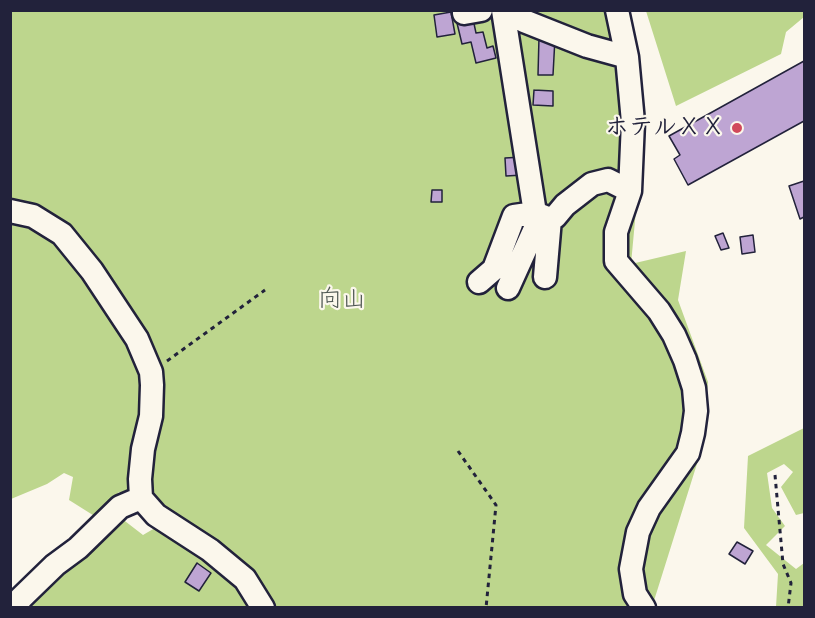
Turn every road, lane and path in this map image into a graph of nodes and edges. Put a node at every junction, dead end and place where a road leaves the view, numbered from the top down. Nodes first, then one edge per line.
1 (505, 10) edge
2 (616, 10) edge
3 (627, 57) junction
4 (630, 191) junction
5 (10, 211) edge
6 (542, 216) junction
7 (545, 277) dead end
8 (479, 282) dead end
9 (508, 288) dead end
10 (265, 290) dead end
11 (151, 372) junction
12 (458, 451) dead end
13 (775, 475) dead end
14 (141, 498) junction
15 (15, 608) edge
16 (263, 608) edge
17 (486, 608) edge
18 (644, 608) edge
19 (788, 608) edge

1 - 3 street
1 - 6 street
2 - 3 street
3 - 4 street
4 - 6 street
4 - 18 street
5 - 11 street
6 - 7 street
6 - 8 street
6 - 9 street
10 - 11 path
11 - 14 street
12 - 17 path
13 - 19 path
14 - 15 street
14 - 16 street

